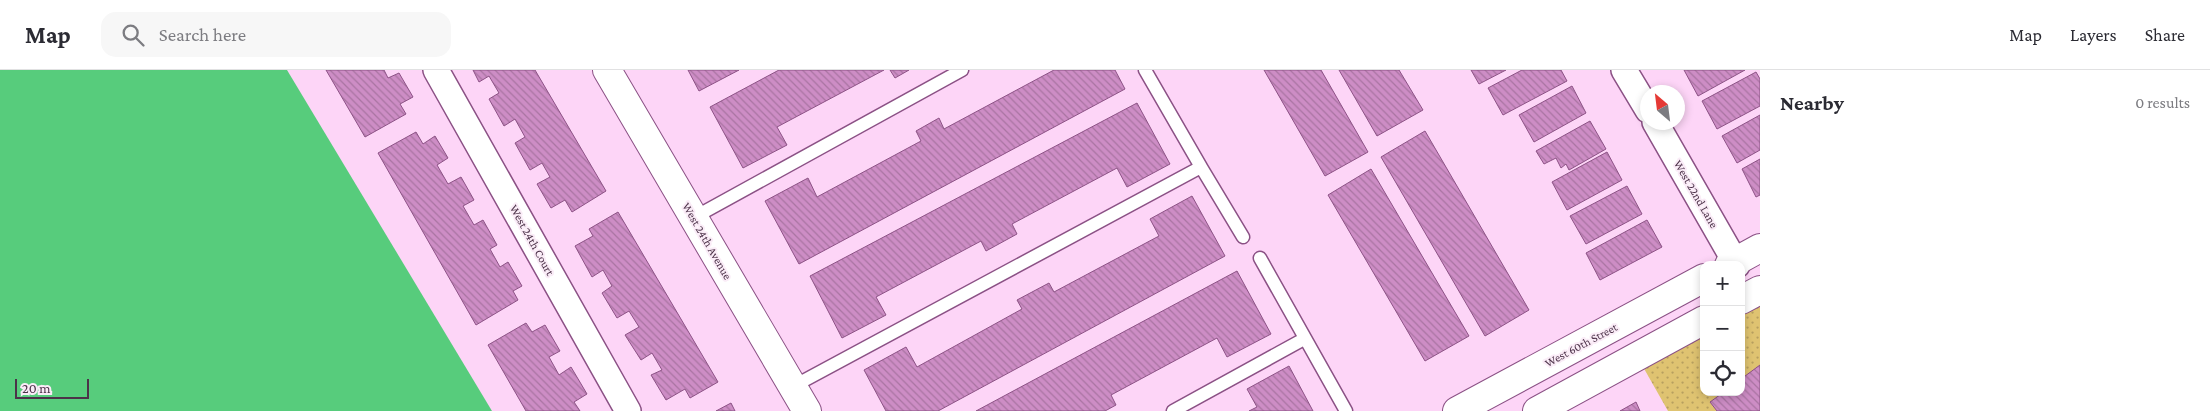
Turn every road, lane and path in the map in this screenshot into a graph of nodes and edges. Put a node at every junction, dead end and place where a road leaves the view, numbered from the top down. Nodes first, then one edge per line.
1 (436, 70) edge
2 (962, 70) edge
3 (1145, 70) edge
4 (1624, 70) edge
5 (610, 71) edge
6 (1640, 97) edge
7 (1659, 130) edge
8 (1200, 166) junction
9 (693, 218) junction
10 (1243, 237) dead end
11 (1760, 248) edge
12 (1260, 258) dead end
13 (1732, 261) edge
14 (1745, 273) edge
15 (1700, 280) edge
16 (1700, 322) edge
17 (1304, 339) junction
18 (792, 387) junction
19 (1477, 404) edge
20 (628, 411) edge
21 (807, 411) edge
22 (1173, 411) edge
23 (1346, 411) edge
24 (1457, 411) edge
25 (1539, 411) edge

1 - 20 street, West 24th Court
2 - 9 lane
3 - 8 lane
4 - 6 street
5 - 9 street, West 24th Avenue
7 - 13 street, West 22nd Lane
8 - 10 lane
8 - 18 lane
9 - 18 street, West 24th Avenue
11 - 14 street
12 - 17 lane
15 - 19 street, West 60th Street
16 - 25 street
17 - 22 lane
17 - 23 lane
18 - 21 street, West 24th Avenue
19 - 24 street, West 60th Street

